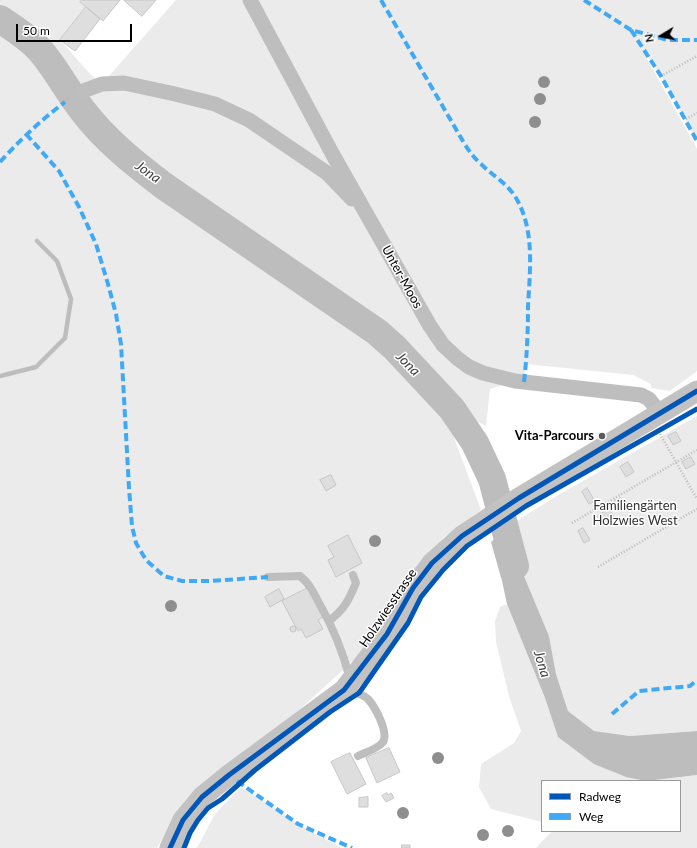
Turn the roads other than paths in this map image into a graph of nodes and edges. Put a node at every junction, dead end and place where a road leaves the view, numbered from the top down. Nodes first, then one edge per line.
1 (250, 0) edge
2 (84, 91) dead end
3 (366, 214) junction
4 (697, 391) edge
5 (661, 424) junction
6 (353, 575) dead end
7 (268, 577) dead end
8 (329, 621) junction
9 (347, 686) junction
10 (358, 756) dead end
11 (170, 848) edge

1 - 3 street, Unter-Moos
2 - 3 street
3 - 5 street, Unter-Moos
4 - 5 street, Holzwiesstrasse
5 - 9 street, Holzwiesstrasse
6 - 8 lane
7 - 8 lane
8 - 9 lane
9 - 10 lane
9 - 11 street, Holzwiesstrasse

